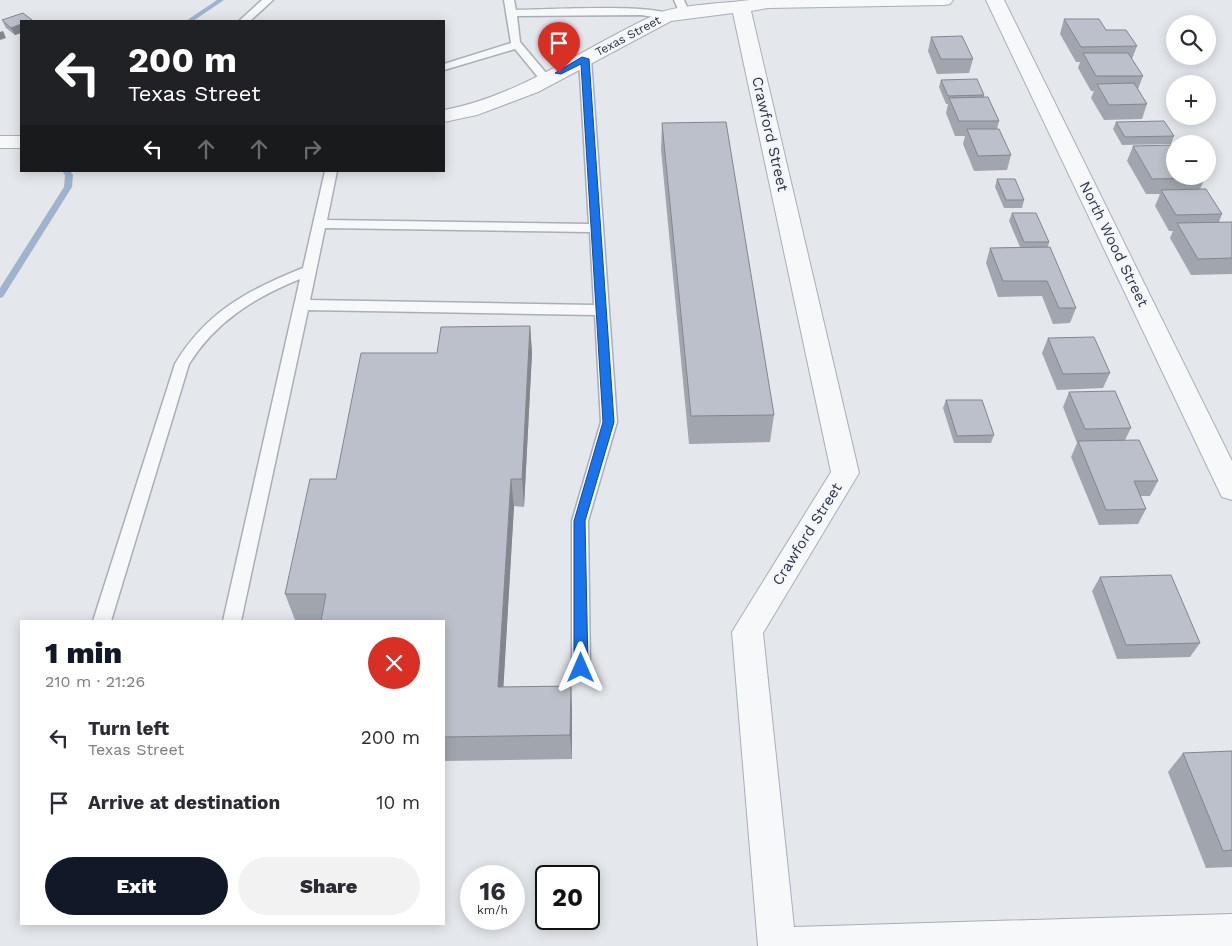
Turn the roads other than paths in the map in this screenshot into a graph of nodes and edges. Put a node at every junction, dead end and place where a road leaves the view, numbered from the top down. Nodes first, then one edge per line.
1 (268, 0) edge
2 (508, 0) edge
3 (944, 0) edge
4 (995, 0) edge
5 (741, 6) junction
6 (677, 10) edge
7 (510, 13) junction
8 (245, 20) edge
9 (518, 45) junction
10 (585, 59) junction
11 (445, 67) edge
12 (546, 80) junction
13 (445, 116) edge
14 (0, 142) edge
15 (20, 142) edge
16 (331, 172) edge
17 (320, 224) junction
18 (596, 228) junction
19 (310, 270) junction
20 (302, 305) junction
21 (602, 310) junction
22 (1232, 489) edge
23 (102, 620) edge
24 (232, 620) edge
25 (581, 668) dead end
26 (1232, 933) edge
27 (777, 946) edge
28 (782, 946) edge

1 - 8 lane
2 - 7 lane
3 - 5 street, Texas Street
4 - 22 street, North Wood Street
5 - 6 street, Texas Street
5 - 27 street, Crawford Street
6 - 7 lane
6 - 10 street, Texas Street
7 - 9 lane
9 - 11 lane
9 - 12 lane
10 - 12 street, Texas Street
10 - 18 lane
12 - 13 street, Texas Street
14 - 15 street
16 - 17 lane
17 - 18 lane
17 - 19 lane
18 - 21 lane
19 - 20 lane
19 - 23 lane
20 - 21 lane
20 - 24 lane
21 - 25 lane
26 - 28 street

